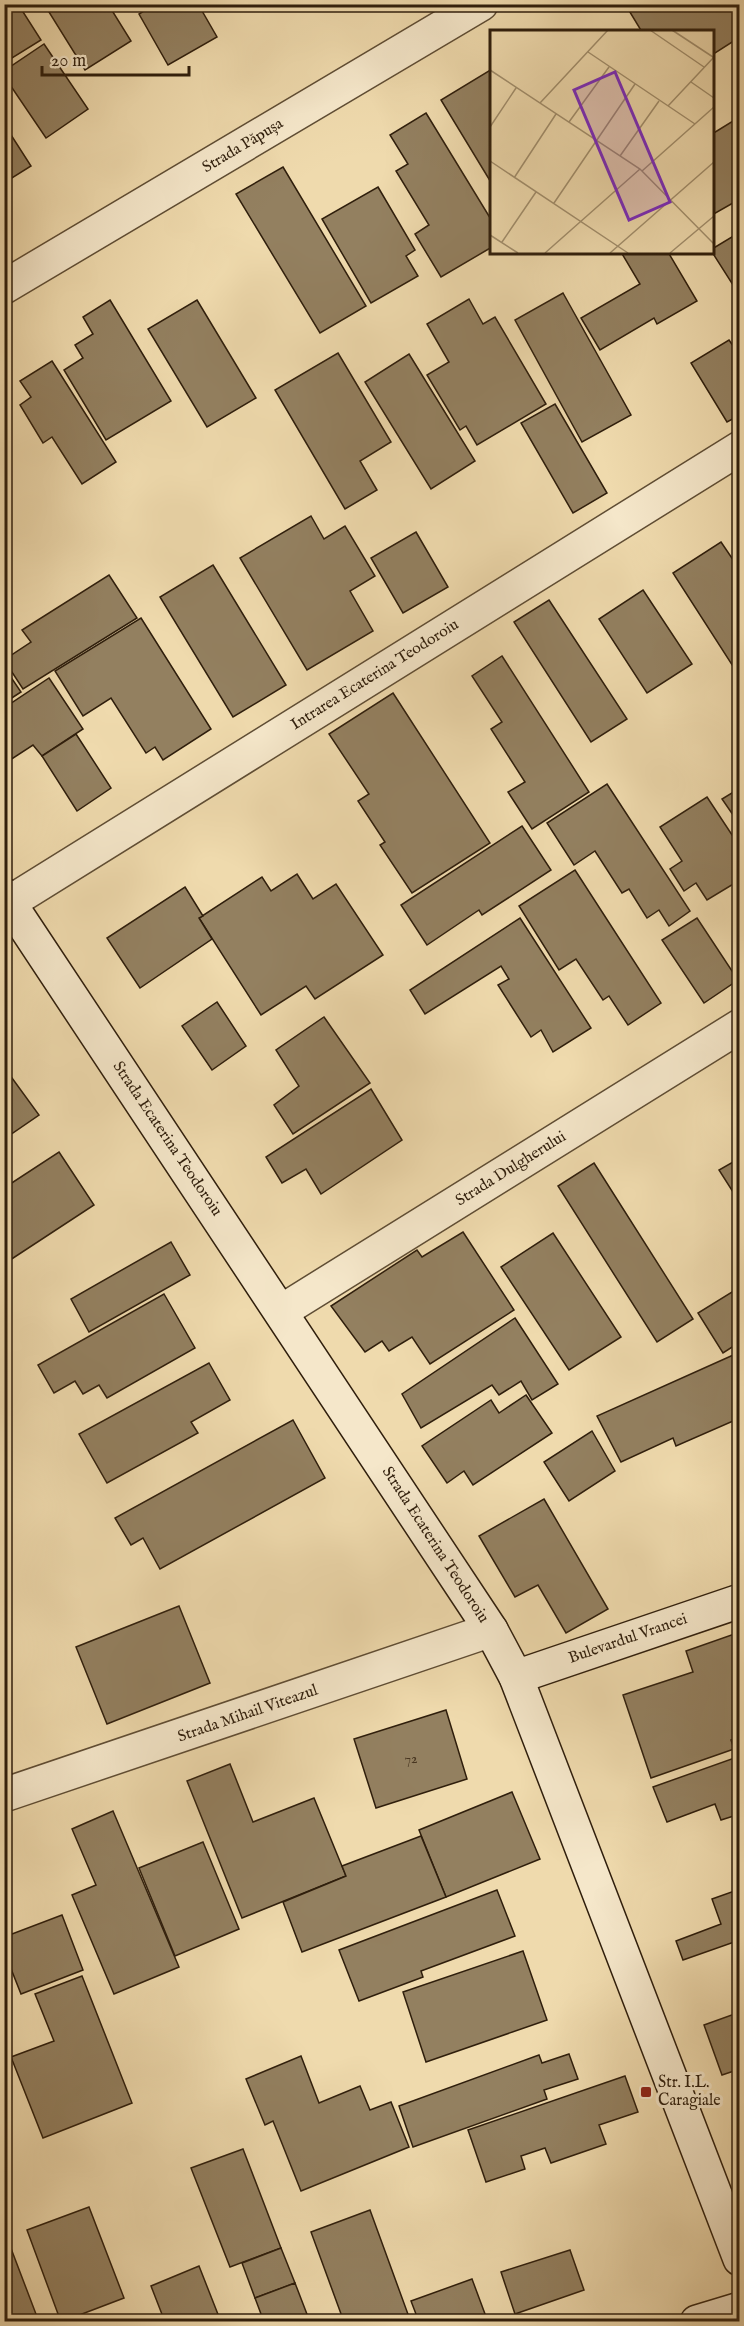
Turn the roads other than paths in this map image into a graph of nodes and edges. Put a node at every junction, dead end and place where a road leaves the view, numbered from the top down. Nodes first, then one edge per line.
1 (481, 4) edge
2 (4, 287) edge
3 (740, 448) edge
4 (6, 901) edge
5 (740, 1026) edge
6 (282, 1311) junction
7 (740, 1601) edge
8 (491, 1630) junction
9 (516, 1677) junction
10 (4, 1795) edge
11 (740, 2259) edge
12 (740, 2309) edge
13 (698, 2322) edge

1 - 2 street, Strada Păpușa
3 - 4 street, Intrarea Ecaterina Teodoroiu
4 - 6 street, Strada Ecaterina Teodoroiu
5 - 6 street, Strada Dulgherului
6 - 8 street, Strada Ecaterina Teodoroiu
7 - 9 street, Bulevardul Vrancei
8 - 9 street, Strada Ecaterina Teodoroiu
8 - 10 street, Strada Mihail Viteazul
9 - 11 street, Strada Ecaterina Teodoroiu
12 - 13 street

